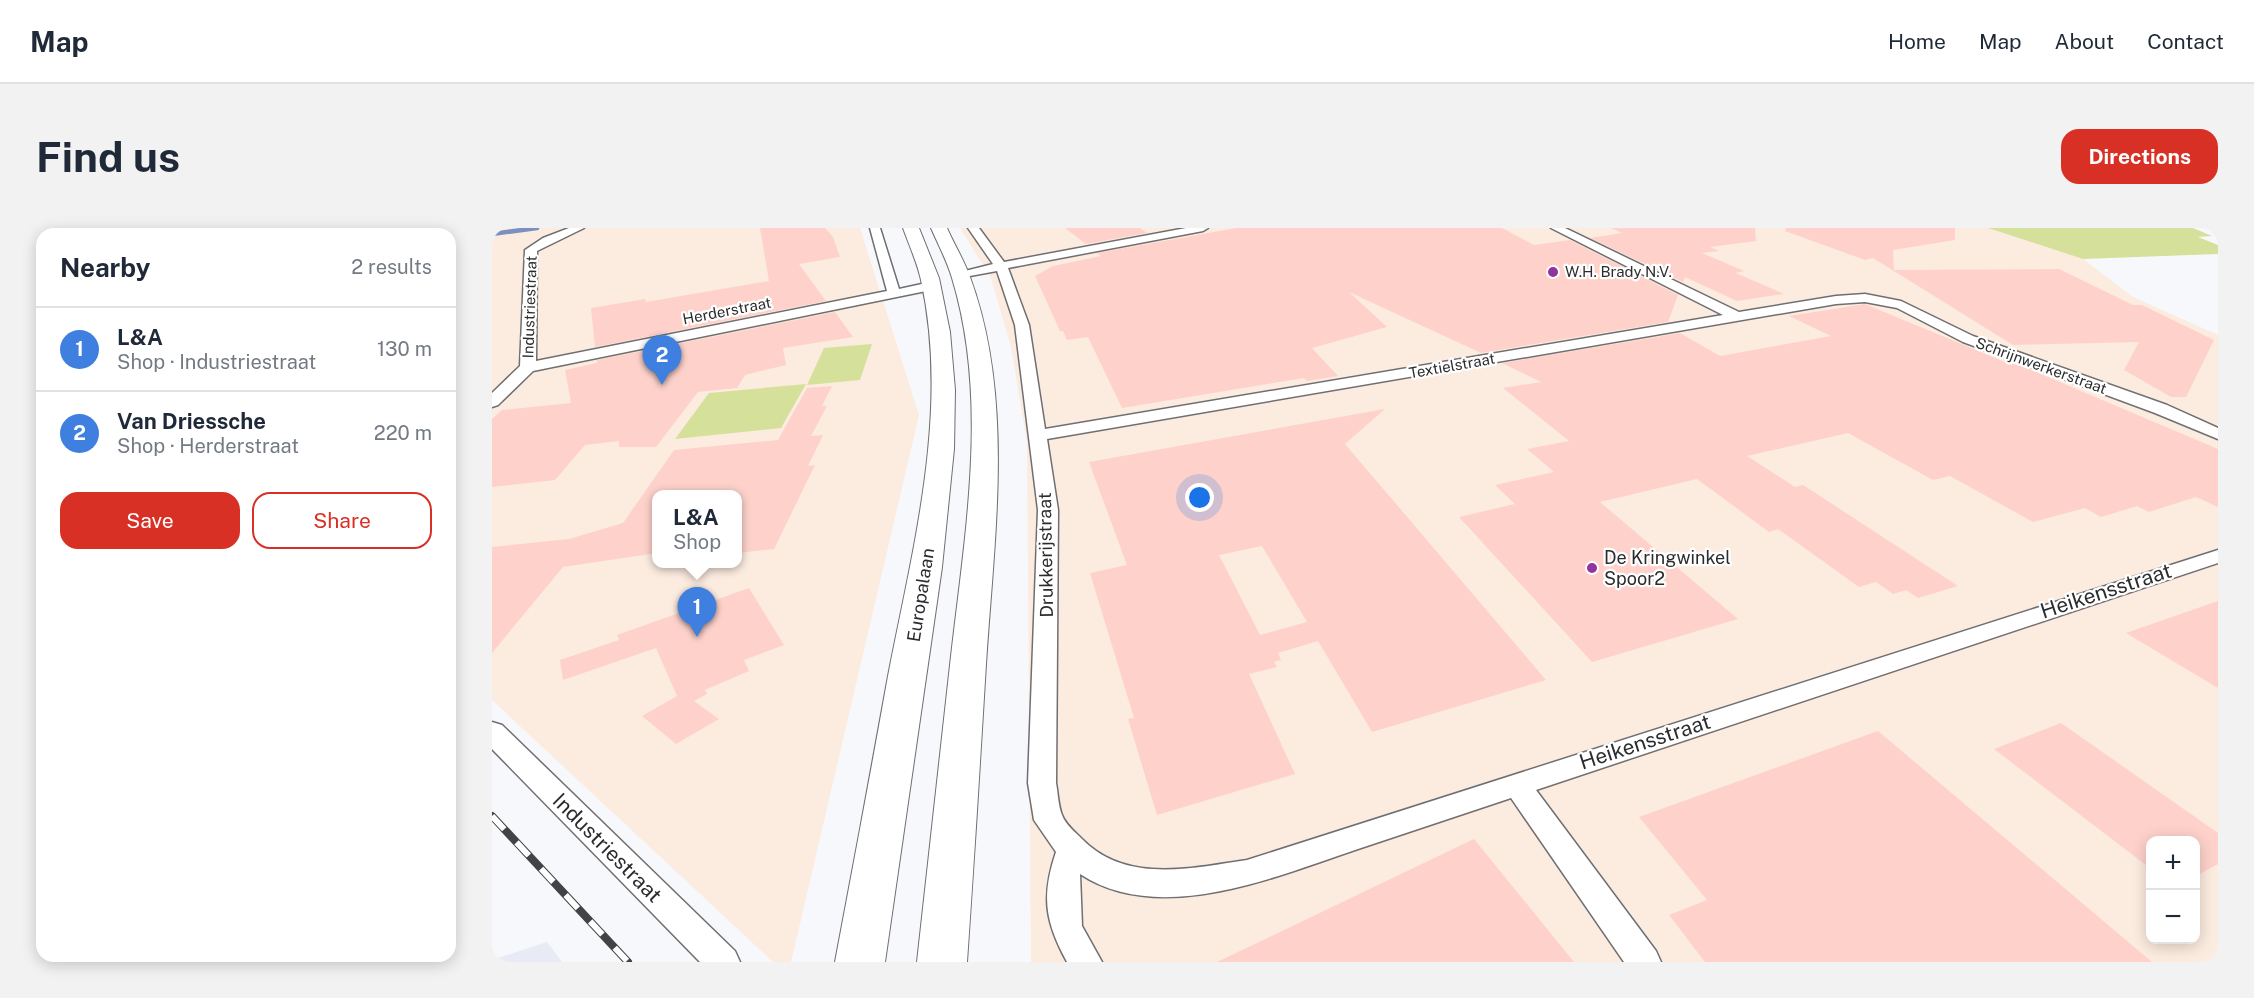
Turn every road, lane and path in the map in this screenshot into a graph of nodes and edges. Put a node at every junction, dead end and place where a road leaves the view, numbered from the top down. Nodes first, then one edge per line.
1 (579, 228) edge
2 (875, 228) edge
3 (911, 228) edge
4 (939, 228) edge
5 (973, 228) edge
6 (1203, 228) edge
7 (1556, 228) edge
8 (1001, 266) junction
9 (959, 273) junction
10 (931, 286) junction
11 (894, 293) junction
12 (1865, 298) joint
13 (1738, 317) junction
14 (528, 367) junction
15 (492, 402) edge
16 (2218, 434) edge
17 (1038, 435) junction
18 (2218, 556) edge
19 (492, 732) edge
20 (1516, 784) junction
21 (1072, 851) junction
22 (723, 962) edge
23 (860, 962) edge
24 (942, 962) edge
25 (1085, 962) edge
26 (1644, 962) edge

1 - 14 street, Industriestraat
2 - 11 street
3 - 10 highway, Europalaan
4 - 9 highway
5 - 8 street, Drukkerijstraat
6 - 8 street
7 - 13 street
8 - 9 street
8 - 17 street, Drukkerijstraat
9 - 24 highway
10 - 11 street, Herderstraat
10 - 23 highway, Europalaan
11 - 14 street, Herderstraat
12 - 13 street, Textielstraat
12 - 16 street, Schrijnwerkerstraat
13 - 17 street, Textielstraat
14 - 15 street, Industriestraat
17 - 21 street, Drukkerijstraat
18 - 20 street, Heikensstraat
19 - 22 street, Industriestraat
20 - 21 street, Heikensstraat
20 - 26 street
21 - 25 street

